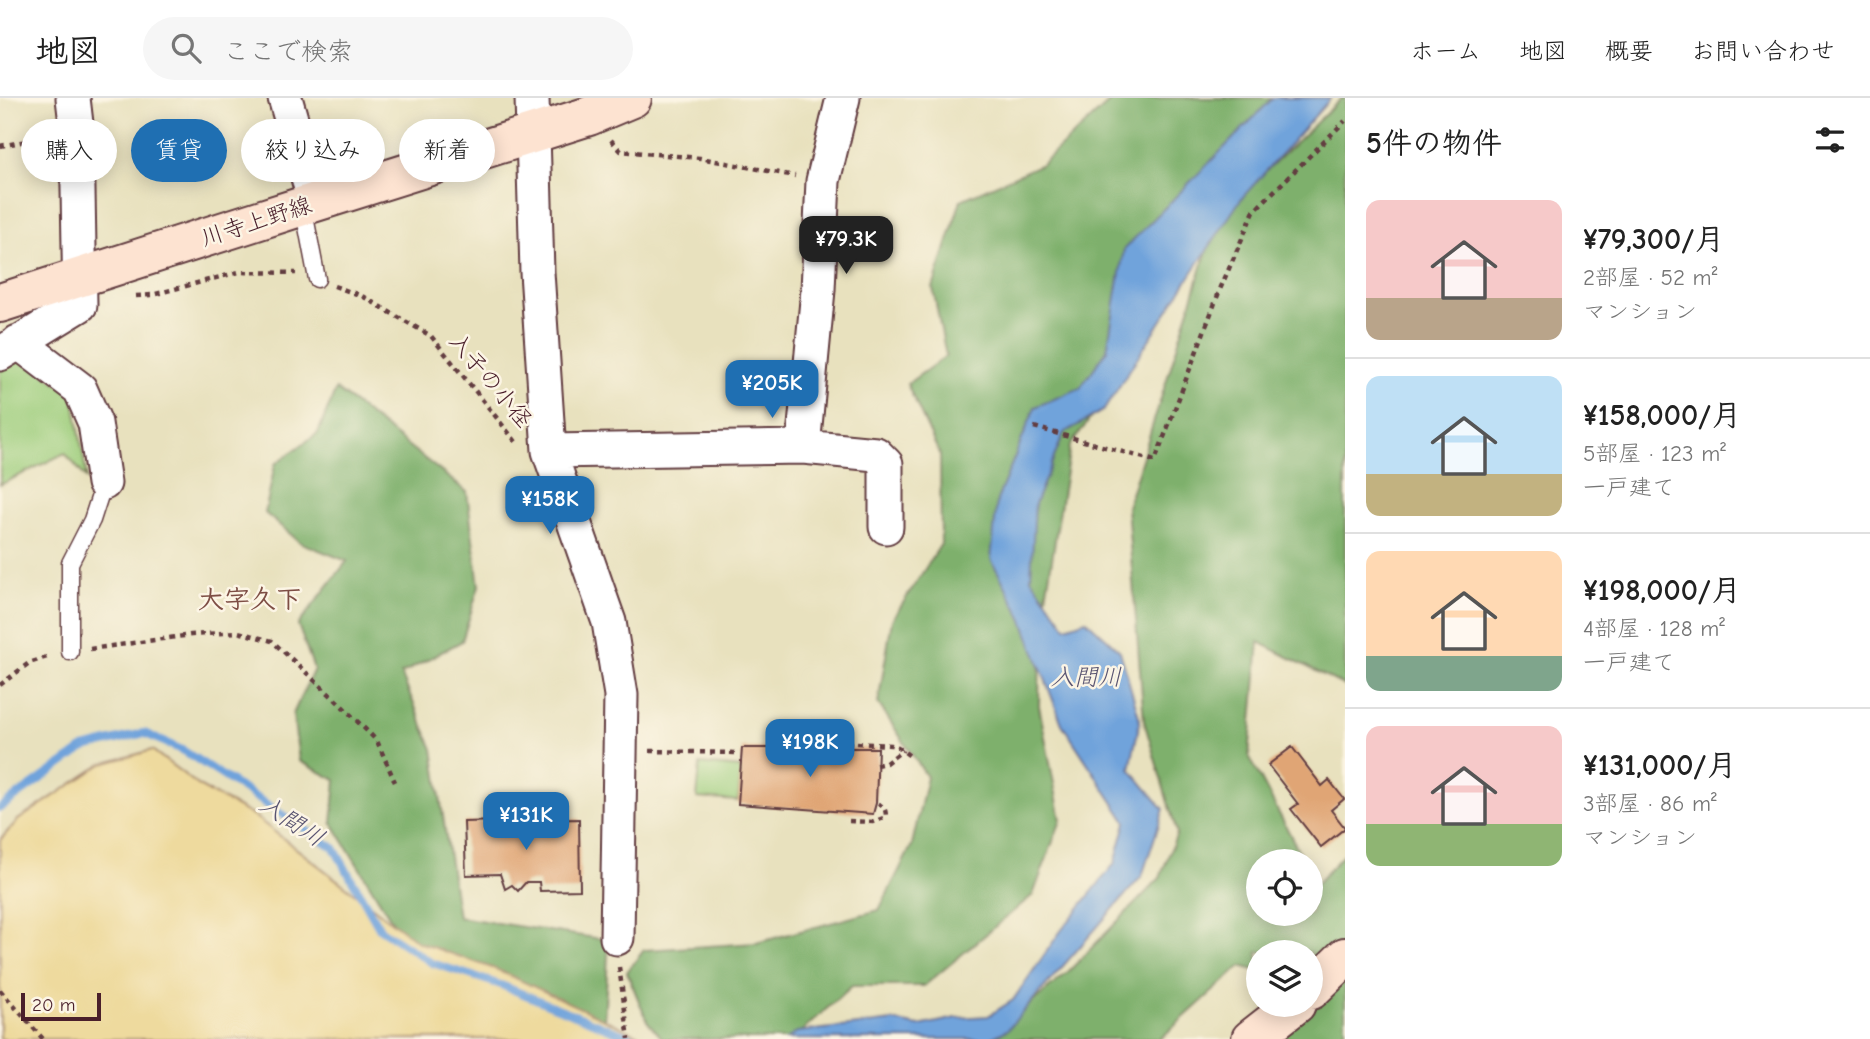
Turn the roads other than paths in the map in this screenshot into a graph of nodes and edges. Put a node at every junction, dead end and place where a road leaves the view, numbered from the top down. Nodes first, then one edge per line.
1 (73, 98) edge
2 (285, 98) edge
3 (632, 98) edge
4 (843, 98) edge
5 (533, 116) edge
6 (309, 204) junction
7 (92, 273) junction
8 (317, 279) road end
9 (0, 303) edge
10 (9, 348) edge
11 (803, 447) junction
12 (549, 451) junction
13 (104, 483) joint
14 (886, 527) dead end
15 (70, 652) road end
16 (617, 938) dead end
17 (1345, 957) edge
18 (1323, 978) edge
19 (1279, 1017) edge
20 (1251, 1039) edge

1 - 7 street
2 - 6 street
3 - 5 street, 川寺上野線
4 - 11 street
5 - 6 street, 川寺上野線
5 - 12 street
6 - 7 street, 川寺上野線
6 - 8 lane
7 - 9 street, 川寺上野線
7 - 10 street
10 - 13 street
11 - 12 street
11 - 14 street
12 - 16 street
13 - 15 lane
17 - 18 street
19 - 20 street

